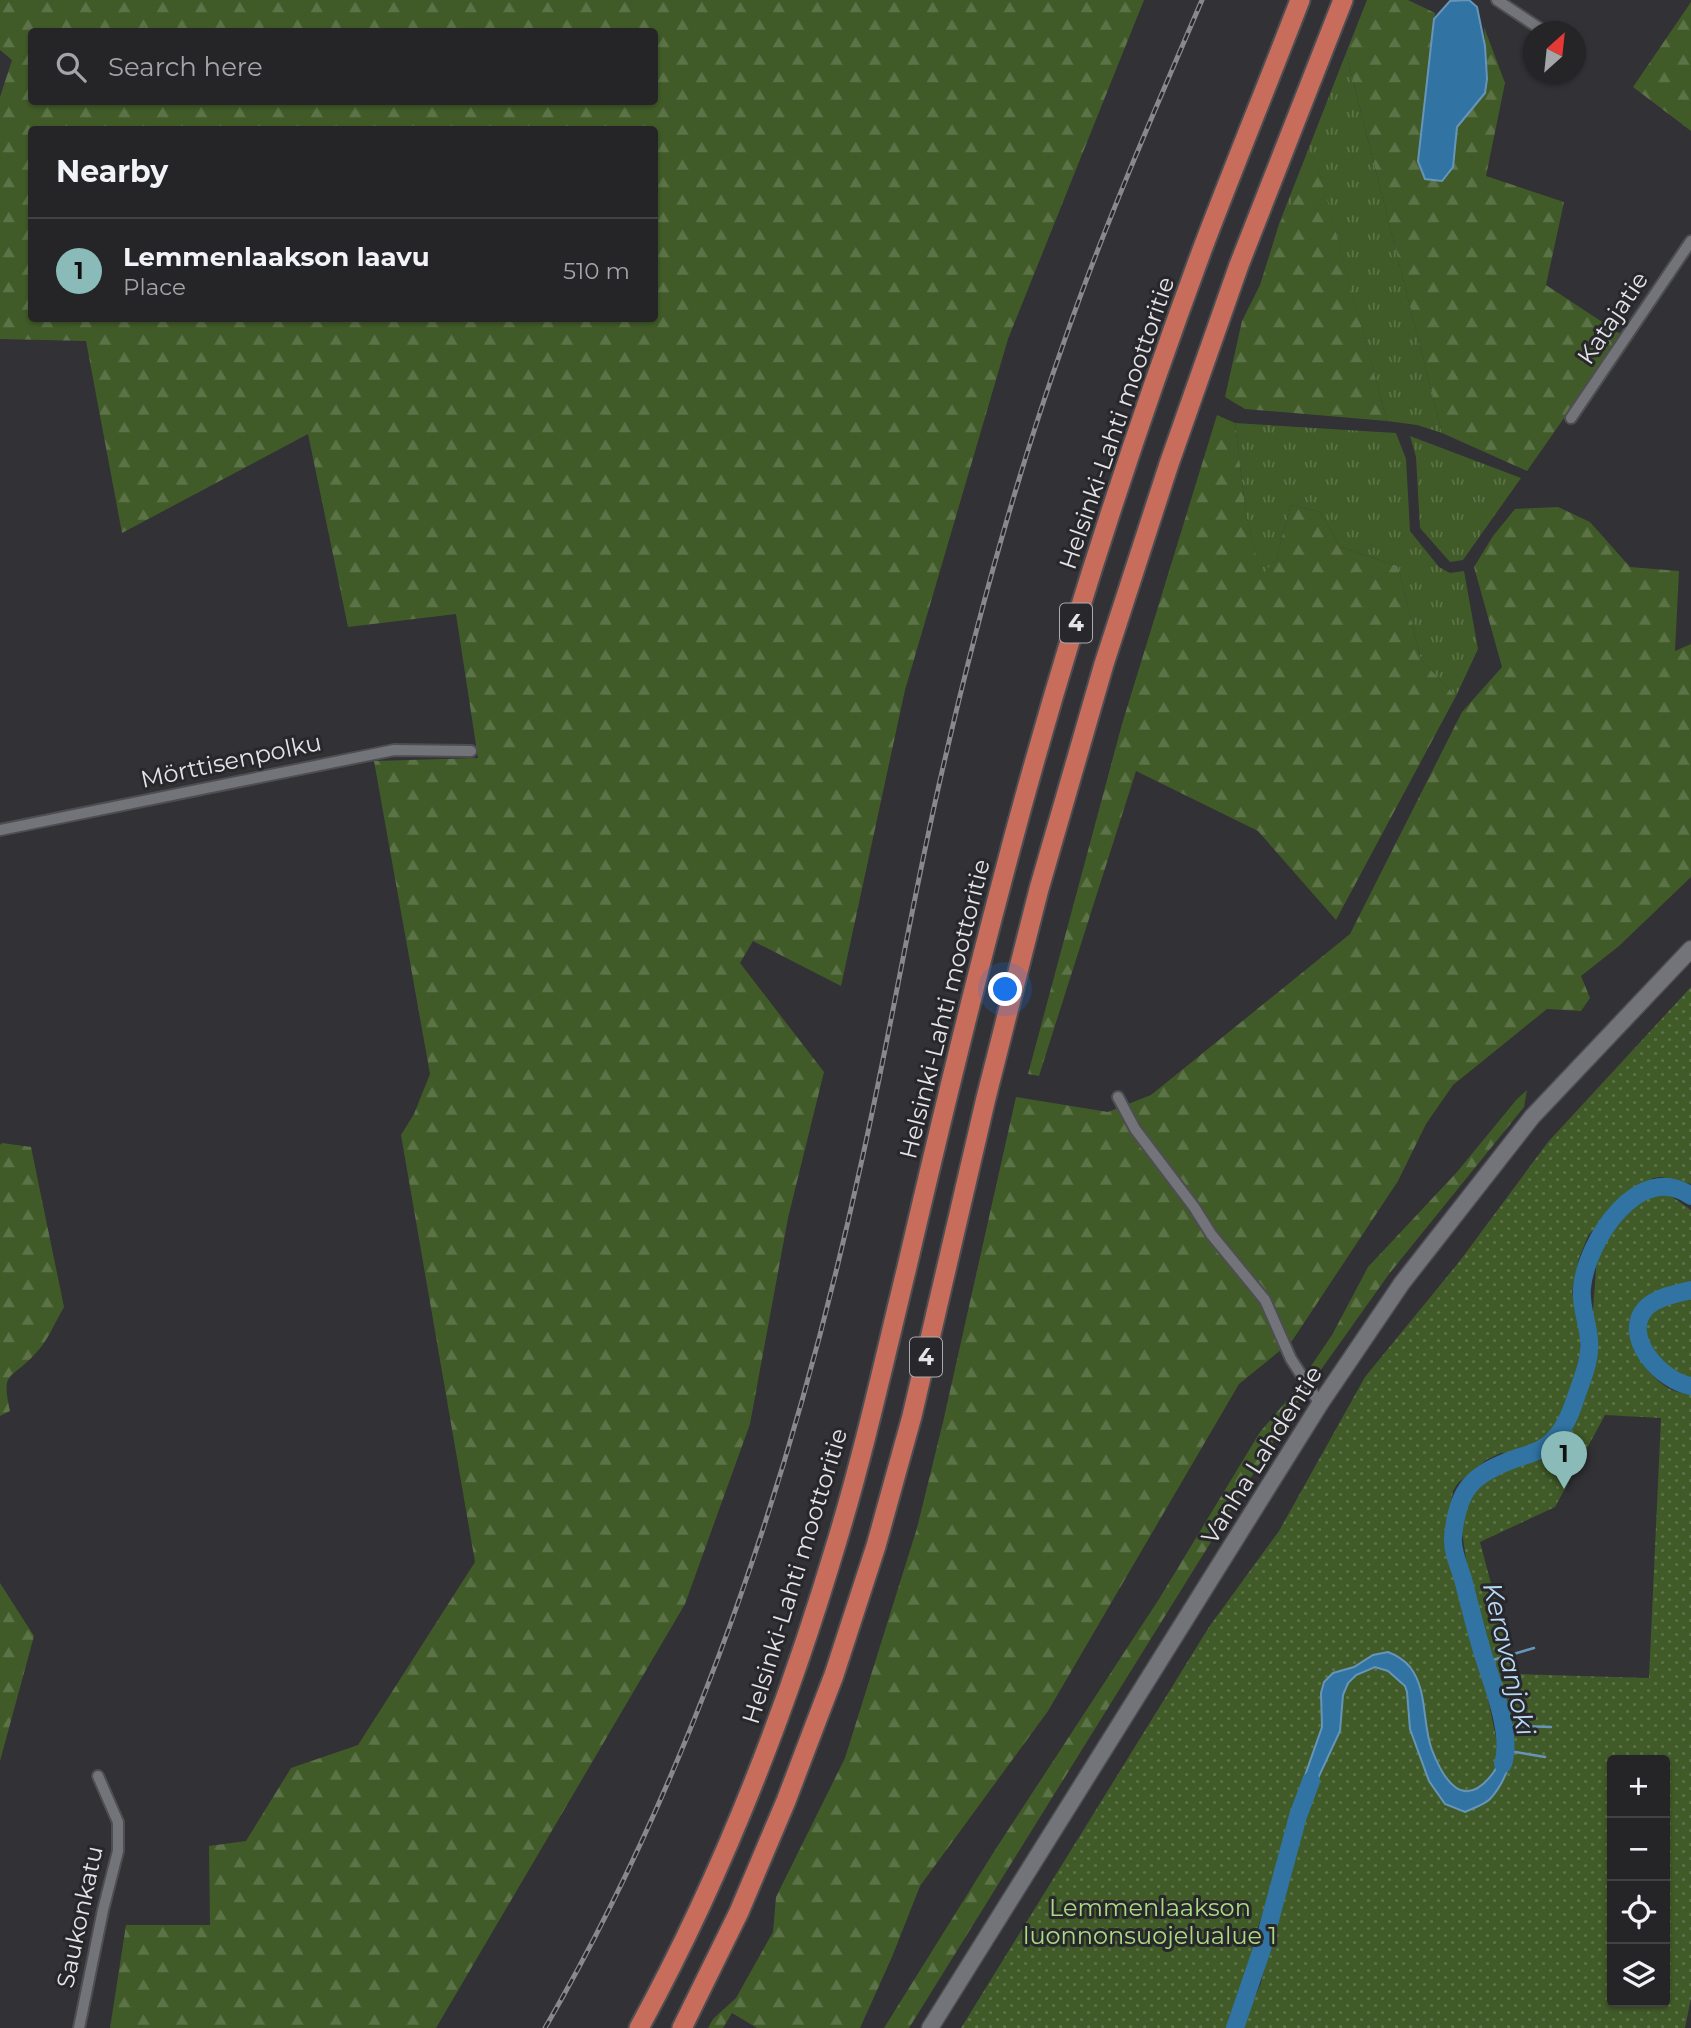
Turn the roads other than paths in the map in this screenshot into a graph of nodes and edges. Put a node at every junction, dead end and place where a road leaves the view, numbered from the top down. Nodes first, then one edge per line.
1 (1300, 0) edge
2 (1343, 0) edge
3 (1497, 0) edge
4 (1528, 21) edge
5 (1691, 241) edge
6 (1571, 418) dead end
7 (471, 751) dead end
8 (0, 830) edge
9 (1691, 949) edge
10 (1118, 1097) dead end
11 (1320, 1404) junction
12 (98, 1776) dead end
13 (79, 2028) edge
14 (639, 2028) edge
15 (682, 2028) edge
16 (930, 2028) edge

1 - 14 highway, Helsinki-Lahti moottoritie / 4
2 - 15 highway, 4
3 - 4 street
5 - 6 street, Katajatie
7 - 8 street, Mörttisenpolku
9 - 11 main road, Vanha Lahdentie
10 - 11 street
11 - 16 main road, Vanha Lahdentie
12 - 13 street, Saukonkatu

